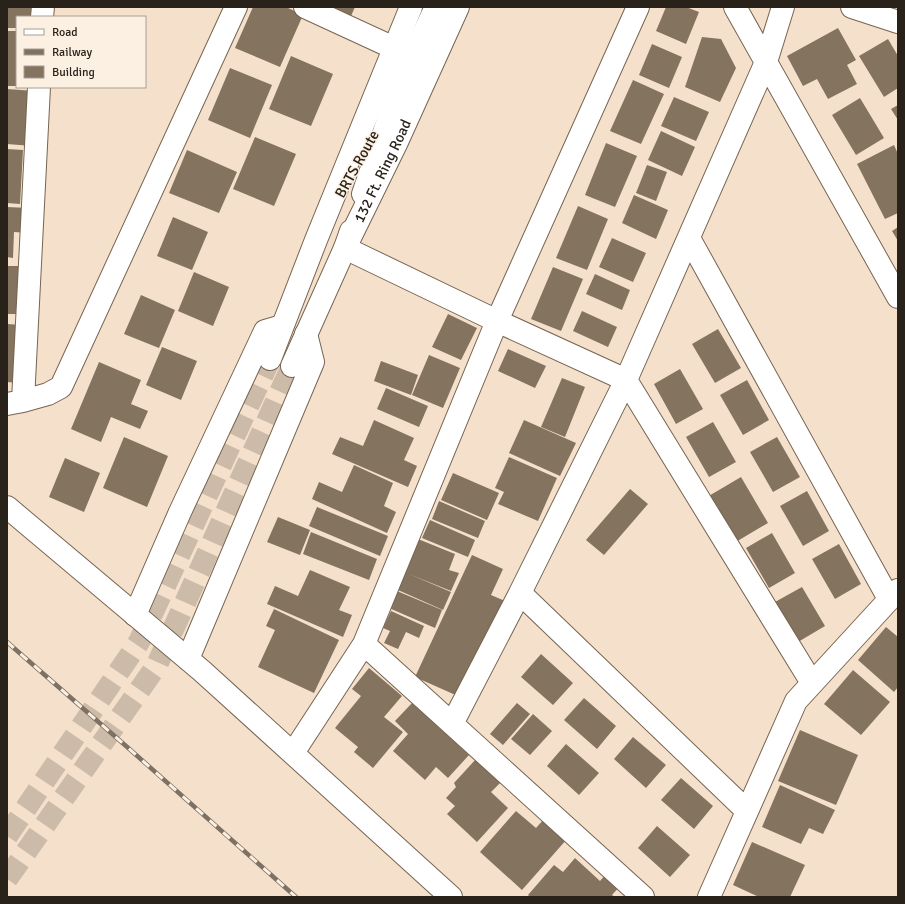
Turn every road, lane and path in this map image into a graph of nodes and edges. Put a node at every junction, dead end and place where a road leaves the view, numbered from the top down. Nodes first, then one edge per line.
1 (236, 7) edge
2 (305, 7) edge
3 (411, 7) edge
4 (436, 7) edge
5 (458, 7) edge
6 (638, 7) edge
7 (735, 7) edge
8 (783, 7) edge
9 (852, 7) edge
10 (898, 22) edge
11 (394, 48) junction
12 (766, 62) junction
13 (38, 88) edge
14 (399, 88) junction
15 (689, 238) junction
16 (316, 240) junction
17 (345, 248) junction
18 (898, 296) edge
19 (497, 321) junction
20 (283, 326) junction
21 (306, 334) junction
22 (270, 359) tunnel mouth
23 (292, 366) tunnel mouth
24 (626, 380) junction
25 (15, 403) edge
26 (7, 507) edge
27 (520, 593) junction
28 (894, 594) edge
29 (135, 615) junction
30 (364, 644) junction
31 (188, 659) junction
32 (812, 683) junction
33 (452, 724) junction
34 (293, 753) junction
35 (747, 811) junction
36 (451, 897) edge
37 (643, 897) edge
38 (709, 897) edge

1 - 25 street
2 - 11 street
3 - 11 street
4 - 14 street, BRTS Route
5 - 17 street, 132 Ft. Ring Road
6 - 19 street
7 - 12 street
8 - 12 street
9 - 10 street
11 - 16 street
12 - 15 street
12 - 18 street
13 - 25 street
14 - 16 street, BRTS Route
14 - 17 street, BRTS Route
15 - 24 street
15 - 28 street
16 - 20 street
17 - 19 street
17 - 21 street, 132 Ft. Ring Road
19 - 24 street
19 - 30 street
20 - 22 street
20 - 29 street
21 - 23 street, 132 Ft. Ring Road
21 - 31 street
24 - 27 street
24 - 32 street
26 - 29 street
27 - 33 street
27 - 35 street
28 - 32 street
29 - 31 street
30 - 33 street
30 - 34 street
31 - 34 street
32 - 35 street
33 - 37 street
34 - 36 street
35 - 38 street

